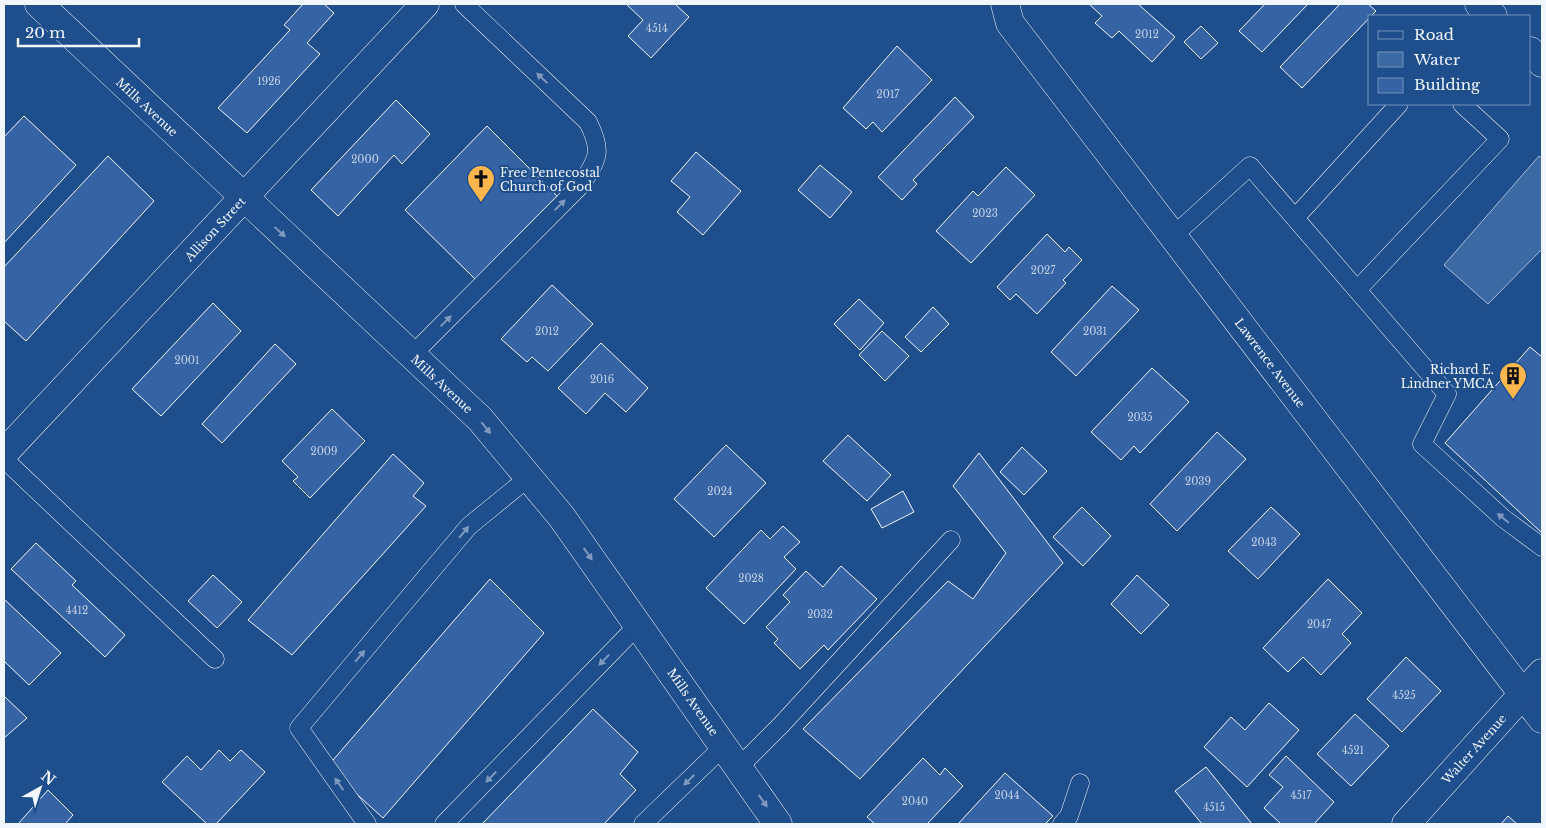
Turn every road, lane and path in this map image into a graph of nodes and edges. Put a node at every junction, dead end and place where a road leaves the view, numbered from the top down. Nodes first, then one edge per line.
1 (38, 4) edge
2 (426, 4) edge
3 (464, 4) edge
4 (1006, 4) edge
5 (1479, 4) edge
6 (1492, 15) edge
7 (1531, 52) edge
8 (1542, 63) edge
9 (1398, 105) edge
10 (1463, 105) edge
11 (244, 198) junction
12 (1296, 218) junction
13 (1173, 236) junction
14 (1357, 290) junction
15 (411, 356) junction
16 (4, 454) edge
17 (4, 459) edge
18 (528, 478) junction
19 (952, 540) dead end
20 (1542, 547) edge
21 (638, 626) junction
22 (215, 659) dead end
23 (1542, 673) edge
24 (1522, 694) junction
25 (1542, 720) edge
26 (732, 756) junction
27 (1080, 783) dead end
28 (367, 824) edge
29 (444, 824) edge
30 (643, 824) edge
31 (778, 824) edge
32 (1062, 824) edge
33 (1406, 824) edge

1 - 11 street, Mills Avenue
2 - 11 street, Allison Street
15 -> 3 lane
4 - 13 street, Lawrence Avenue
5 - 6 street
7 - 8 street
9 - 12 lane
10 - 14 lane
11 -> 15 street, Mills Avenue
11 - 16 street, Allison Street
12 - 13 lane
12 - 14 lane
13 - 24 street, Lawrence Avenue
20 -> 14 lane
15 -> 18 street, Mills Avenue
17 - 22 lane
18 -> 21 street, Mills Avenue
28 -> 18 lane
19 - 26 lane
21 - 26 street, Mills Avenue
21 -> 29 lane
23 - 24 street, Walter Avenue
24 - 25 street, Lawrence Avenue
24 - 33 street, Walter Avenue
26 -> 30 lane
26 -> 31 street, Mills Avenue
27 - 32 lane

